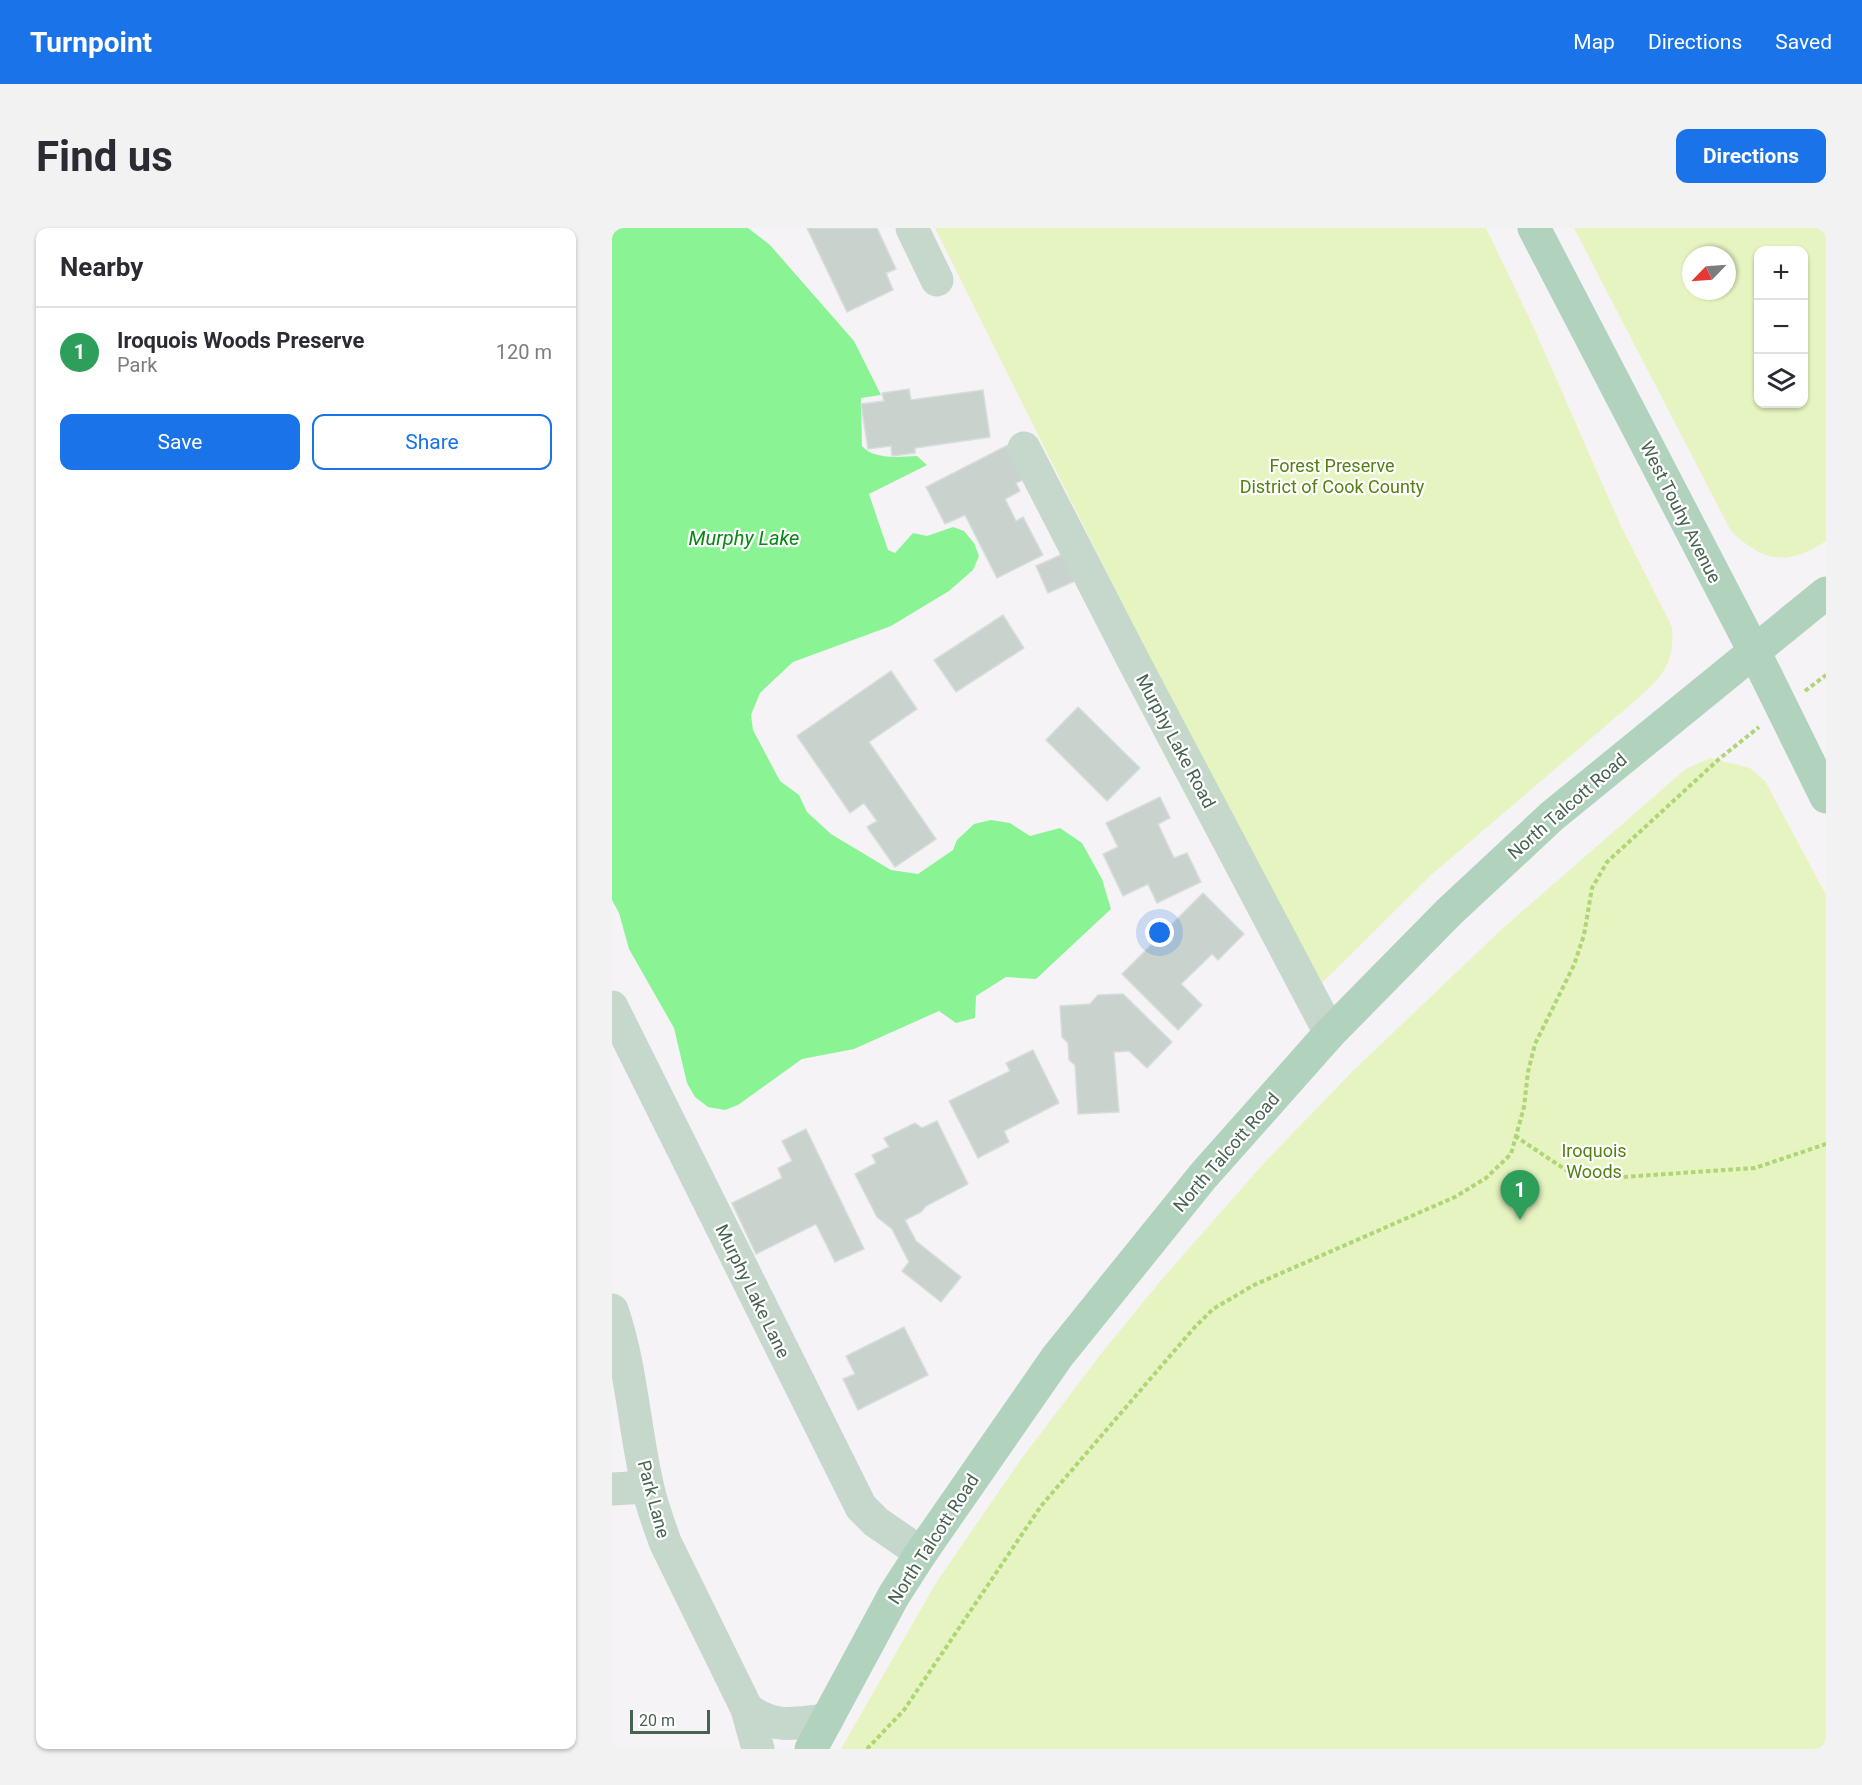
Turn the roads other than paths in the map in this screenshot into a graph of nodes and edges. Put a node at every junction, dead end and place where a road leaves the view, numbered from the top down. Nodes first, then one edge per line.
1 (912, 228) edge
2 (1534, 228) edge
3 (937, 280) dead end
4 (1024, 448) dead end
5 (1826, 593) edge
6 (1754, 651) junction
7 (1826, 797) edge
8 (612, 1007) edge
9 (1330, 1033) junction
10 (612, 1310) edge
11 (620, 1374) edge
12 (647, 1487) junction
13 (612, 1489) edge
14 (921, 1553) junction
15 (747, 1709) junction
16 (827, 1720) junction
17 (758, 1749) edge
18 (812, 1749) edge

1 - 3 street
2 - 6 main road, West Touhy Avenue
4 - 9 street, Murphy Lake Road
5 - 6 main road, North Talcott Road
6 - 7 main road, West Touhy Avenue
6 - 9 main road, North Talcott Road
8 - 14 street, Murphy Lake Lane
9 - 14 main road, North Talcott Road
10 - 11 street, Park Lane
11 - 12 street, Park Lane
12 - 13 street
12 - 15 street, Park Lane
14 - 16 main road, North Talcott Road
15 - 16 street
15 - 17 street, Park Lane
16 - 18 main road, North Talcott Road

